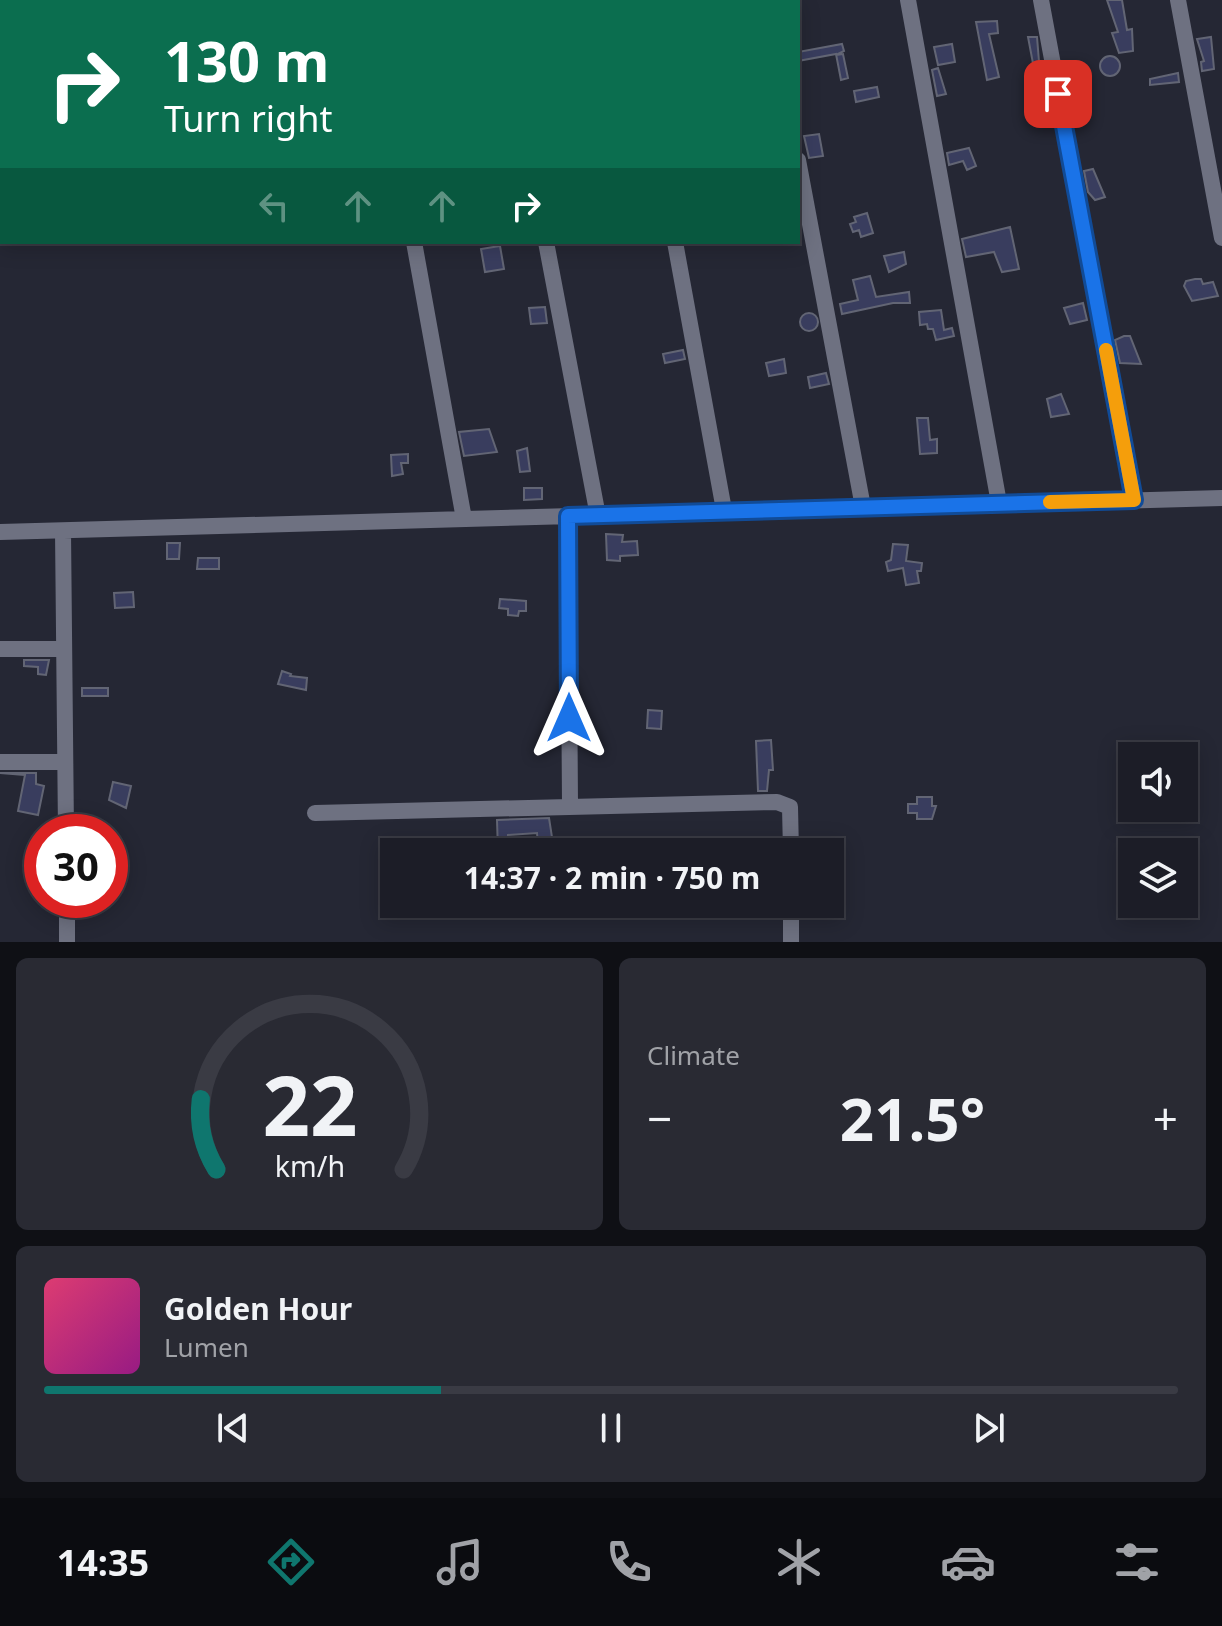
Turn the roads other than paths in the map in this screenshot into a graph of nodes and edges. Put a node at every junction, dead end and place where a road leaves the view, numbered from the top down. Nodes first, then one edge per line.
1 (908, 0) edge
2 (1041, 0) edge
3 (1178, 0) edge
4 (800, 171) edge
5 (1222, 238) edge
6 (414, 244) edge
7 (546, 244) edge
8 (675, 244) edge
9 (1222, 498) edge
10 (1134, 500) junction
11 (999, 503) junction
12 (863, 507) junction
13 (724, 510) junction
14 (568, 516) junction
15 (598, 516) junction
16 (464, 519) junction
17 (63, 531) junction
18 (0, 532) edge
19 (0, 649) edge
20 (63, 649) junction
21 (0, 762) edge
22 (65, 762) junction
23 (570, 805) junction
24 (315, 813) dead end
25 (66, 814) edge
26 (791, 838) edge
27 (67, 918) edge
28 (791, 918) edge
29 (67, 942) edge
30 (791, 942) edge

1 - 11 street
2 - 10 street
3 - 5 street
4 - 12 street
6 - 16 street
7 - 15 street
8 - 13 street
9 - 10 street
10 - 11 street
11 - 12 street
12 - 13 street
13 - 15 street
14 - 15 street
14 - 16 street
14 - 23 street
16 - 17 street
17 - 18 street
17 - 20 street
19 - 20 street
20 - 22 street
21 - 22 street
22 - 25 street
23 - 24 street
23 - 26 street
27 - 29 street
28 - 30 street

